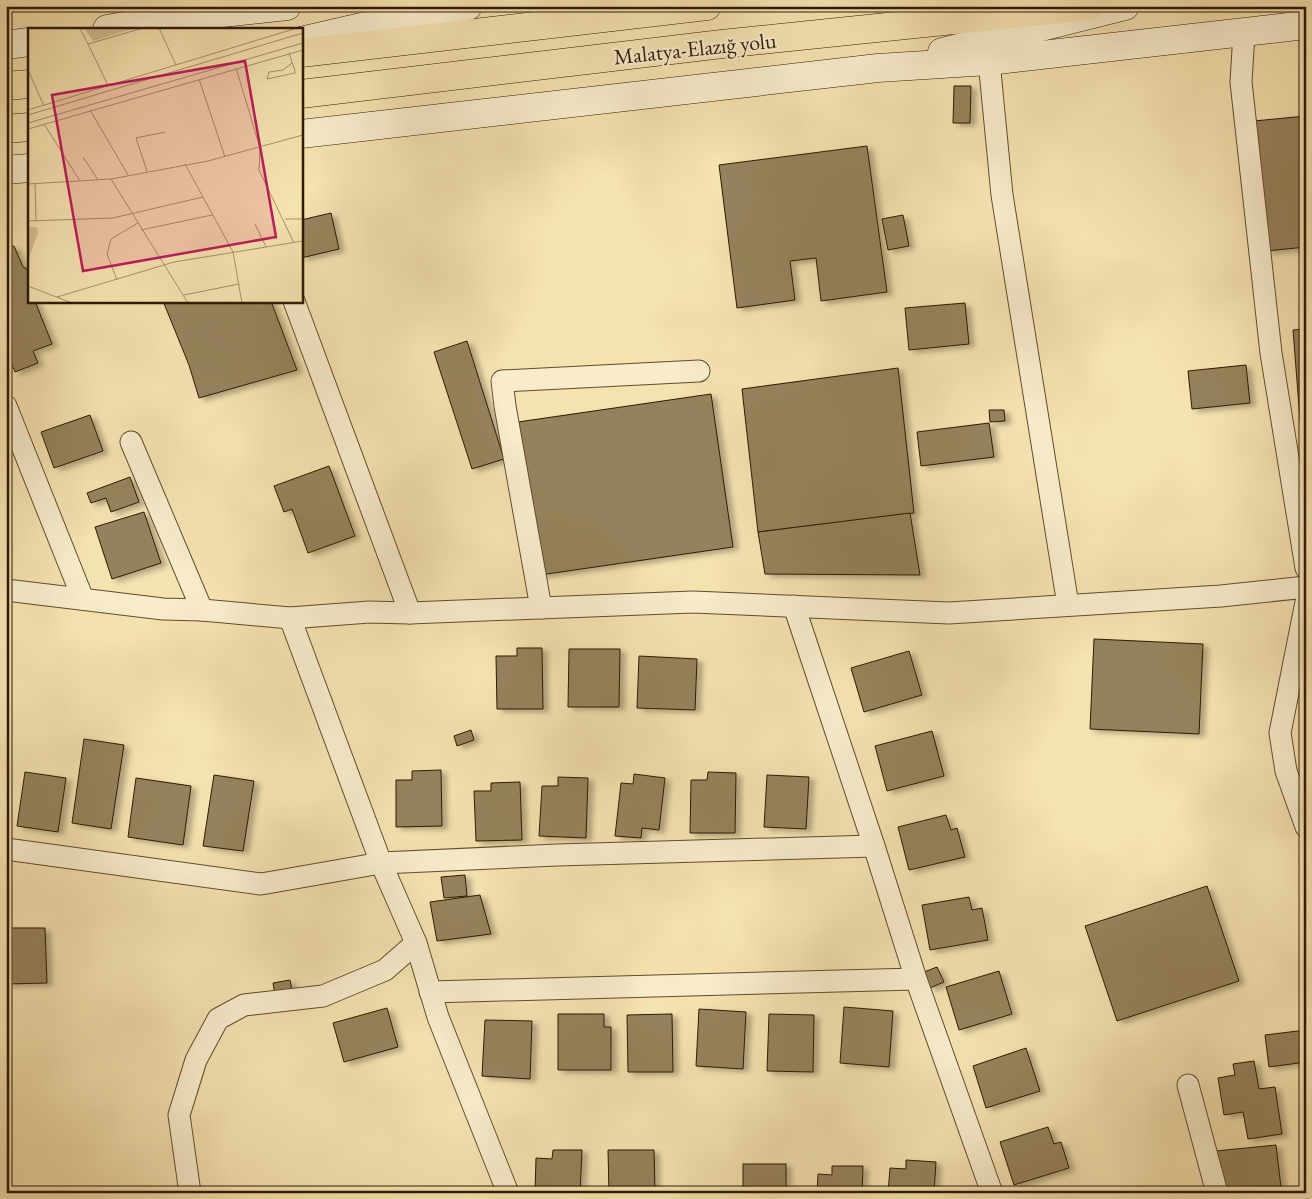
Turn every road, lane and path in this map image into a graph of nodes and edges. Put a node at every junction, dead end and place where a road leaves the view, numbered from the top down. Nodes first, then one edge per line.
1 (287, 6) edge
2 (468, 6) edge
3 (707, 6) edge
4 (1089, 6) edge
5 (1125, 6) edge
6 (1306, 25) edge
7 (113, 28) edge
8 (1244, 32) junction
9 (302, 40) edge
10 (28, 42) edge
11 (6, 45) edge
12 (302, 52) edge
13 (989, 61) junction
14 (878, 68) junction
15 (28, 84) edge
16 (6, 86) edge
17 (302, 94) edge
18 (28, 127) edge
19 (6, 130) edge
20 (302, 134) edge
21 (28, 168) edge
22 (6, 170) edge
23 (294, 302) edge
24 (700, 371) dead end
25 (6, 406) edge
26 (131, 442) dead end
27 (1306, 568) edge
28 (1306, 587) edge
29 (6, 590) edge
30 (82, 599) junction
31 (1306, 602) edge
32 (1068, 605) junction
33 (794, 606) junction
34 (541, 608) junction
35 (202, 610) junction
36 (410, 612) junction
37 (290, 618) junction
38 (1306, 827) edge
39 (874, 846) junction
40 (6, 850) edge
41 (381, 863) junction
42 (416, 943) junction
43 (916, 979) junction
44 (430, 992) junction
45 (1188, 1084) dead end
46 (190, 1193) edge
47 (508, 1193) edge
48 (992, 1193) edge
49 (1217, 1193) edge

1 - 7 street
2 - 9 street
3 - 12 highway, Malatya-Elazığ yolu
4 - 17 highway, Malatya-Elazığ yolu
5 - 14 street
6 - 8 street
8 - 13 street
8 - 27 street
10 - 11 street
13 - 14 street
13 - 32 street
14 - 20 street
15 - 16 highway
18 - 19 highway
21 - 22 street
23 - 36 street
24 - 34 street
25 - 30 street
26 - 35 street
28 - 32 street
29 - 30 street
30 - 35 street
31 - 38 street
32 - 33 street
33 - 34 street
33 - 39 street
34 - 36 street
35 - 37 street
36 - 37 street
37 - 41 street
39 - 41 street
39 - 43 street
40 - 41 street
41 - 42 street
42 - 44 street
42 - 46 street
43 - 44 street
43 - 48 street
44 - 47 street
45 - 49 street

